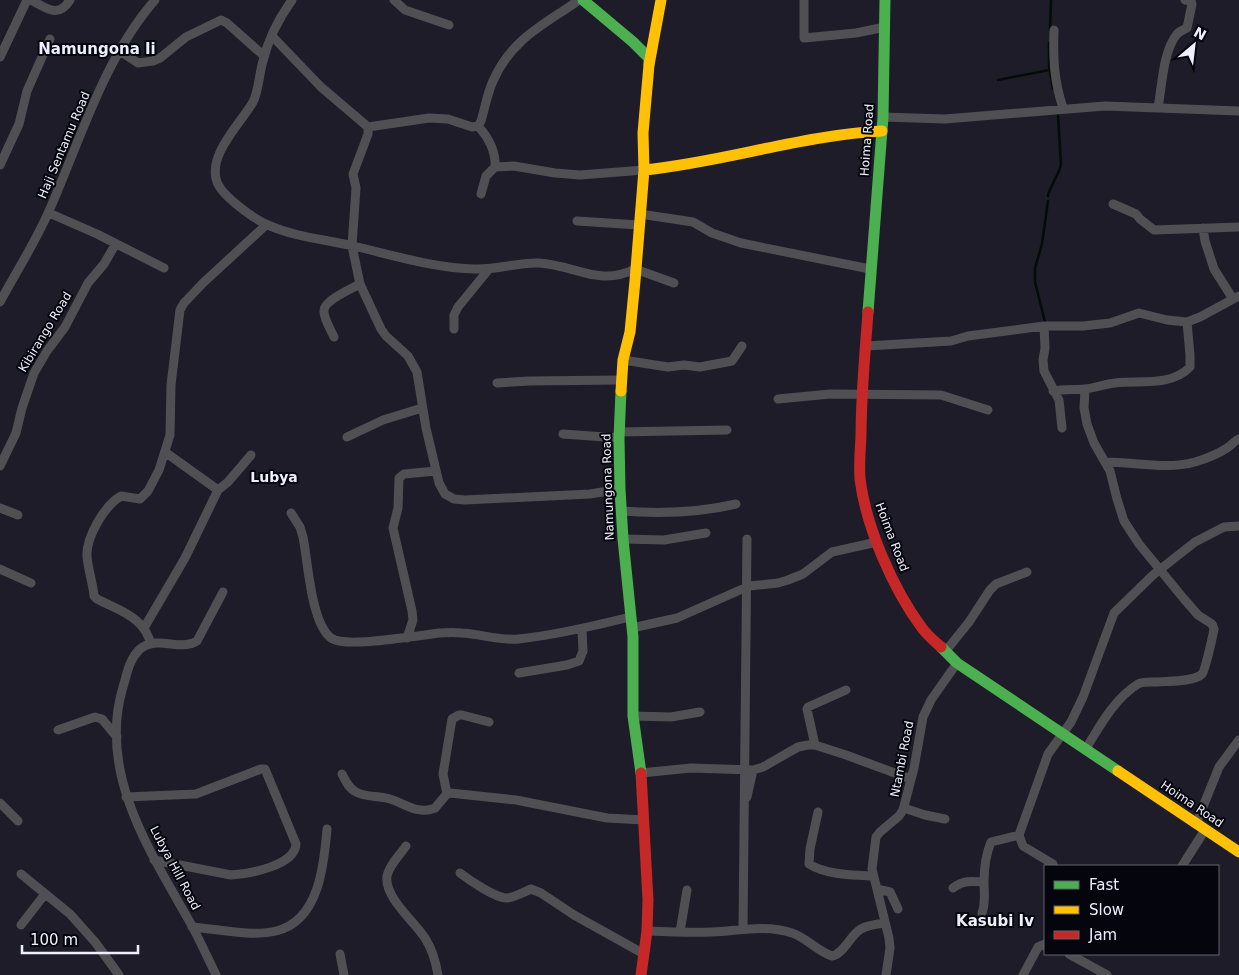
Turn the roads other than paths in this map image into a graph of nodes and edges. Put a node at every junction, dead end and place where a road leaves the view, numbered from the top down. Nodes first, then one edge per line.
1 (27, 0) edge
2 (31, 0) edge
3 (70, 0) edge
4 (156, 0) edge
5 (292, 0) edge
6 (394, 0) edge
7 (581, 0) edge
8 (661, 0) edge
9 (804, 0) edge
10 (885, 0) edge
11 (1185, 0) edge
12 (448, 26) dead end
13 (885, 27) junction
14 (1054, 30) dead end
15 (272, 36) junction
16 (50, 39) dead end
17 (120, 51) junction
18 (264, 56) junction
19 (0, 57) edge
20 (649, 65) junction
21 (1063, 108) junction
22 (1158, 108) junction
23 (1239, 111) edge
24 (883, 117) junction
25 (478, 126) junction
26 (368, 127) junction
27 (882, 131) junction
28 (0, 165) edge
29 (495, 167) junction
30 (644, 170) junction
31 (481, 194) dead end
32 (1113, 204) dead end
33 (49, 213) junction
34 (639, 220) junction
35 (577, 221) dead end
36 (266, 225) junction
37 (1239, 227) edge
38 (1204, 228) junction
39 (115, 244) junction
40 (352, 246) junction
41 (164, 268) dead end
42 (489, 269) junction
43 (635, 269) junction
44 (870, 269) junction
45 (674, 283) dead end
46 (360, 284) junction
47 (1236, 297) edge
48 (0, 302) edge
49 (1187, 322) junction
50 (1044, 326) junction
51 (454, 329) dead end
52 (334, 337) dead end
53 (742, 346) dead end
54 (866, 346) junction
55 (623, 360) junction
56 (622, 380) junction
57 (497, 384) dead end
58 (1085, 389) junction
59 (1053, 391) junction
60 (861, 393) junction
61 (778, 400) dead end
62 (422, 408) junction
63 (988, 410) dead end
64 (1062, 428) dead end
65 (727, 430) dead end
66 (563, 434) dead end
67 (619, 435) junction
68 (347, 437) dead end
69 (1239, 439) edge
70 (165, 452) junction
71 (251, 455) dead end
72 (1106, 462) junction
73 (0, 466) edge
74 (436, 471) junction
75 (218, 490) junction
76 (620, 490) junction
77 (736, 504) dead end
78 (0, 508) edge
79 (621, 511) junction
80 (291, 513) dead end
81 (18, 515) dead end
82 (1239, 526) edge
83 (706, 533) dead end
84 (623, 539) junction
85 (747, 539) dead end
86 (877, 542) junction
87 (0, 568) edge
88 (1160, 570) junction
89 (1027, 572) dead end
90 (31, 583) dead end
91 (223, 592) dead end
92 (631, 622) junction
93 (144, 628) junction
94 (582, 629) junction
95 (408, 638) junction
96 (151, 643) junction
97 (945, 652) junction
98 (957, 663) junction
99 (519, 673) dead end
100 (846, 690) dead end
101 (700, 712) dead end
102 (633, 716) junction
103 (490, 722) dead end
104 (58, 730) dead end
105 (1062, 734) junction
106 (117, 737) junction
107 (1239, 740) edge
108 (815, 745) junction
109 (1085, 750) junction
110 (753, 770) junction
111 (641, 773) junction
112 (342, 774) dead end
113 (911, 779) junction
114 (447, 794) junction
115 (126, 796) junction
116 (746, 802) dead end
117 (0, 803) edge
118 (904, 808) junction
119 (818, 812) dead end
120 (945, 819) dead end
121 (644, 820) junction
122 (18, 821) dead end
123 (1201, 827) junction
124 (327, 829) dead end
125 (1018, 835) junction
126 (406, 846) dead end
127 (1239, 852) edge
128 (154, 860) junction
129 (1053, 864) dead end
130 (1182, 865) edge
131 (460, 873) dead end
132 (21, 874) dead end
133 (873, 876) junction
134 (984, 882) junction
135 (953, 888) dead end
136 (877, 889) junction
137 (687, 890) dead end
138 (45, 894) junction
139 (898, 909) dead end
140 (982, 913) dead end
141 (885, 923) junction
142 (21, 925) dead end
143 (192, 927) junction
144 (743, 929) junction
145 (647, 931) junction
146 (680, 932) junction
147 (1044, 944) edge
148 (340, 954) dead end
149 (644, 954) junction
150 (1071, 955) edge
151 (1102, 974) edge
152 (119, 975) edge
153 (216, 975) edge
154 (344, 975) edge
155 (438, 975) edge
156 (641, 975) edge
157 (886, 975) edge
158 (1023, 975) edge

1 - 19 street
2 - 3 street
4 - 17 street, Haji Sentamu Road
5 - 15 street
6 - 12 street
7 - 20 street
7 - 25 street
8 - 20 street, Namungona Road
9 - 13 street
10 - 13 street, Hoima Road
11 - 22 street
13 - 24 street, Hoima Road
14 - 21 street
15 - 18 street
15 - 26 street
16 - 28 street
17 - 18 street
17 - 33 street, Haji Sentamu Road
18 - 36 street
20 - 30 street, Namungona Road
21 - 22 street
21 - 24 street
22 - 23 street
24 - 27 street, Hoima Road
25 - 26 street
25 - 29 street
26 - 40 street
27 - 30 street
27 - 44 street, Hoima Road
29 - 30 street
29 - 31 street
30 - 34 street, Namungona Road
32 - 38 street
33 - 39 street
33 - 48 street, Haji Sentamu Road
34 - 35 street
34 - 43 street, Namungona Road
34 - 44 street
36 - 40 street
36 - 70 street
37 - 38 street
38 - 47 street
39 - 41 street
39 - 73 street, Kibirango Road
40 - 42 street
40 - 46 street
42 - 43 street
42 - 51 street
43 - 45 street
43 - 55 street, Namungona Road
44 - 54 street, Hoima Road
46 - 52 street
46 - 62 street
47 - 49 street
49 - 50 street
49 - 58 street
50 - 54 street
50 - 59 street
53 - 55 street
54 - 60 street, Hoima Road
55 - 56 street, Namungona Road
56 - 57 street
56 - 67 street, Namungona Road
58 - 59 street
58 - 72 street
59 - 64 street
60 - 61 street
60 - 63 street
60 - 86 street, Hoima Road
62 - 68 street
62 - 74 street
65 - 67 street
66 - 67 street
67 - 76 street, Namungona Road
69 - 72 street
70 - 75 street
70 - 93 street
71 - 75 street
72 - 88 street
74 - 76 street
74 - 95 street
75 - 93 street
76 - 79 street, Namungona Road
77 - 79 street
78 - 81 street
79 - 84 street, Namungona Road
80 - 95 street
82 - 88 street
83 - 84 street
84 - 92 street, Namungona Road
85 - 144 street
86 - 92 street
86 - 97 street, Hoima Road
87 - 90 street
88 - 105 street
88 - 109 street
89 - 97 street
91 - 96 street
92 - 94 street
92 - 102 street, Namungona Road
93 - 96 street
94 - 95 street
94 - 99 street
96 - 106 street, Lubya Hill Road
97 - 98 street, Hoima Road
98 - 105 street, Hoima Road
98 - 113 street, Ntambi Road
100 - 108 street
101 - 102 street
102 - 111 street, Namungona Road
103 - 114 street
104 - 106 street
105 - 109 street, Hoima Road
105 - 125 street
106 - 115 street, Lubya Hill Road
107 - 123 street
108 - 110 street
108 - 113 street
109 - 123 street, Hoima Road
110 - 111 street
110 - 116 street
111 - 121 street, Namungona Road
112 - 114 street
113 - 118 street, Ntambi Road
114 - 121 street
115 - 128 street, Lubya Hill Road
115 - 128 street
117 - 122 street
118 - 120 street
118 - 133 street, Ntambi Road
119 - 133 street
121 - 145 street, Namungona Road
123 - 127 street, Hoima Road
123 - 130 street
124 - 143 street
125 - 129 street
125 - 134 street
126 - 155 street
128 - 143 street, Lubya Hill Road
131 - 149 street
132 - 138 street
133 - 136 street, Ntambi Road
134 - 135 street
134 - 140 street
136 - 139 street
136 - 141 street, Ntambi Road
137 - 146 street
138 - 142 street
138 - 152 street
141 - 144 street
141 - 157 street, Ntambi Road
143 - 153 street, Lubya Hill Road
144 - 146 street
145 - 146 street
145 - 149 street, Namungona Road
147 - 158 street
148 - 154 street
149 - 156 street, Namungona Road
150 - 151 street

